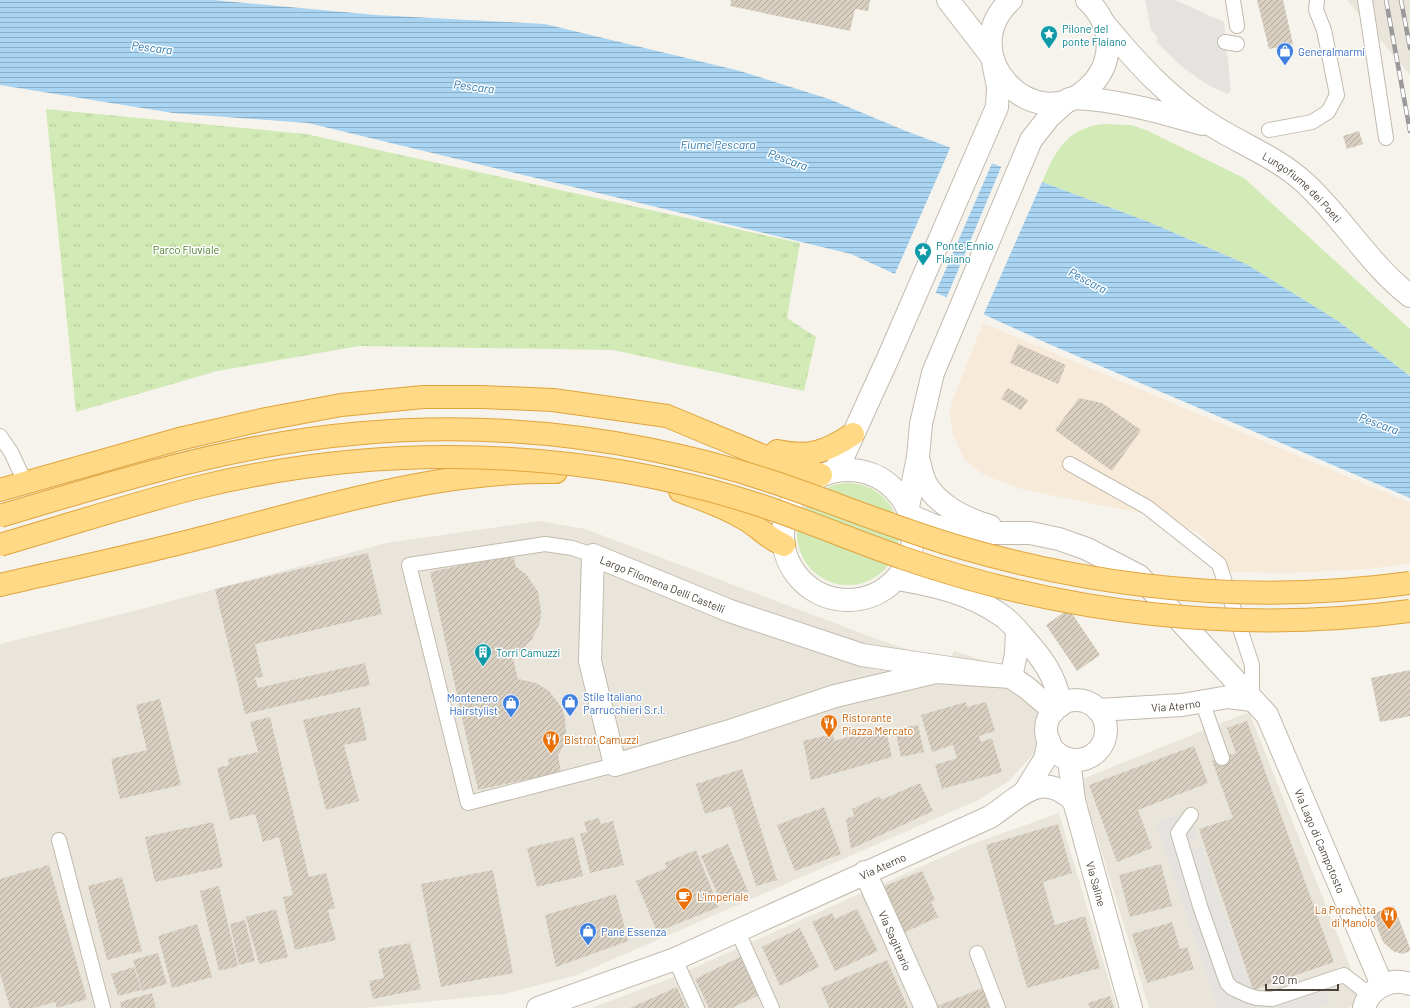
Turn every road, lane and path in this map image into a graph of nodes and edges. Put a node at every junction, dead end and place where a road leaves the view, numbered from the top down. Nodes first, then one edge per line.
1 (948, 0) edge
2 (1011, 0) edge
3 (1233, 0) edge
4 (1317, 0) edge
5 (1364, 0) edge
6 (1094, 7) edge
7 (1237, 26) dead end
8 (992, 58) junction
9 (1072, 98) junction
10 (1213, 126) junction
11 (1269, 130) dead end
12 (1386, 138) dead end
13 (1376, 265) junction
14 (1410, 277) edge
15 (1410, 296) edge
16 (853, 434) junction
17 (0, 436) edge
18 (717, 436) junction
19 (918, 457) junction
20 (1070, 464) dead end
21 (828, 473) junction
22 (25, 482) junction
23 (0, 490) edge
24 (910, 512) junction
25 (0, 516) edge
26 (1025, 533) junction
27 (0, 544) edge
28 (784, 545) junction
29 (593, 555) junction
30 (897, 579) junction
31 (1410, 584) edge
32 (0, 585) edge
33 (1410, 610) edge
34 (1017, 631) junction
35 (1011, 677) junction
36 (1252, 700) junction
37 (1202, 702) junction
38 (1057, 708) junction
39 (1098, 710) junction
40 (1049, 741) junction
41 (1066, 758) junction
42 (1222, 758) dead end
43 (615, 765) junction
44 (1032, 790) junction
45 (1074, 801) junction
46 (1191, 815) dead end
47 (59, 840) dead end
48 (865, 872) junction
49 (737, 930) junction
50 (977, 953) dead end
51 (675, 958) junction
52 (1410, 984) edge
53 (1372, 996) edge
54 (103, 1008) edge
55 (538, 1008) edge
56 (697, 1008) edge
57 (772, 1008) edge
58 (926, 1008) edge
59 (998, 1008) edge
60 (1131, 1008) edge

1 - 8 street
2 - 8 street
3 - 7 lane
4 - 11 lane
5 - 12 lane
6 - 9 street
6 - 10 street, Lungofiume dei Poeti
8 - 9 street, Lungofiume dei Poeti
8 - 16 street
9 - 10 street, Lungofiume dei Poeti
9 - 19 street
10 - 13 street, Lungofiume dei Poeti
13 - 14 street
13 - 15 street, Lungofiume dei Poeti
16 - 18 highway
16 - 21 street
17 - 22 lane
18 - 21 highway
18 - 22 highway
19 - 24 street
19 - 26 street
20 - 36 lane
21 - 24 street
21 - 28 street
22 - 23 highway
24 - 26 street
24 - 30 street
25 - 31 highway, bridge
26 - 36 street, Via Lago di Campotosto
27 - 33 highway, bridge
28 - 30 street
28 - 32 highway
29 - 35 street, Largo Filomena Delli Castelli
29 - 43 street, Largo Filomena Delli Castelli
29 - 43 lane
30 - 34 street
34 - 35 street
34 - 38 street
35 - 38 street, Largo Filomena Delli Castelli
35 - 43 street
36 - 37 street, Via Aterno
36 - 53 street, Via Lago di Campotosto
37 - 39 street, Via Aterno
37 - 42 lane
38 - 39 street
38 - 40 street
39 - 41 street
40 - 41 street
40 - 44 street, Via Aterno
41 - 44 street, Via Aterno
41 - 45 street, Via Saline
44 - 45 street
44 - 48 street, Via Aterno
45 - 60 street, Via Saline
46 - 53 lane
47 - 54 lane
48 - 49 street, Via Aterno
48 - 58 street, Via Sagittario
49 - 51 street, Via Aterno
49 - 57 lane
50 - 59 lane
51 - 55 street, Via Aterno
51 - 56 lane
52 - 53 street

